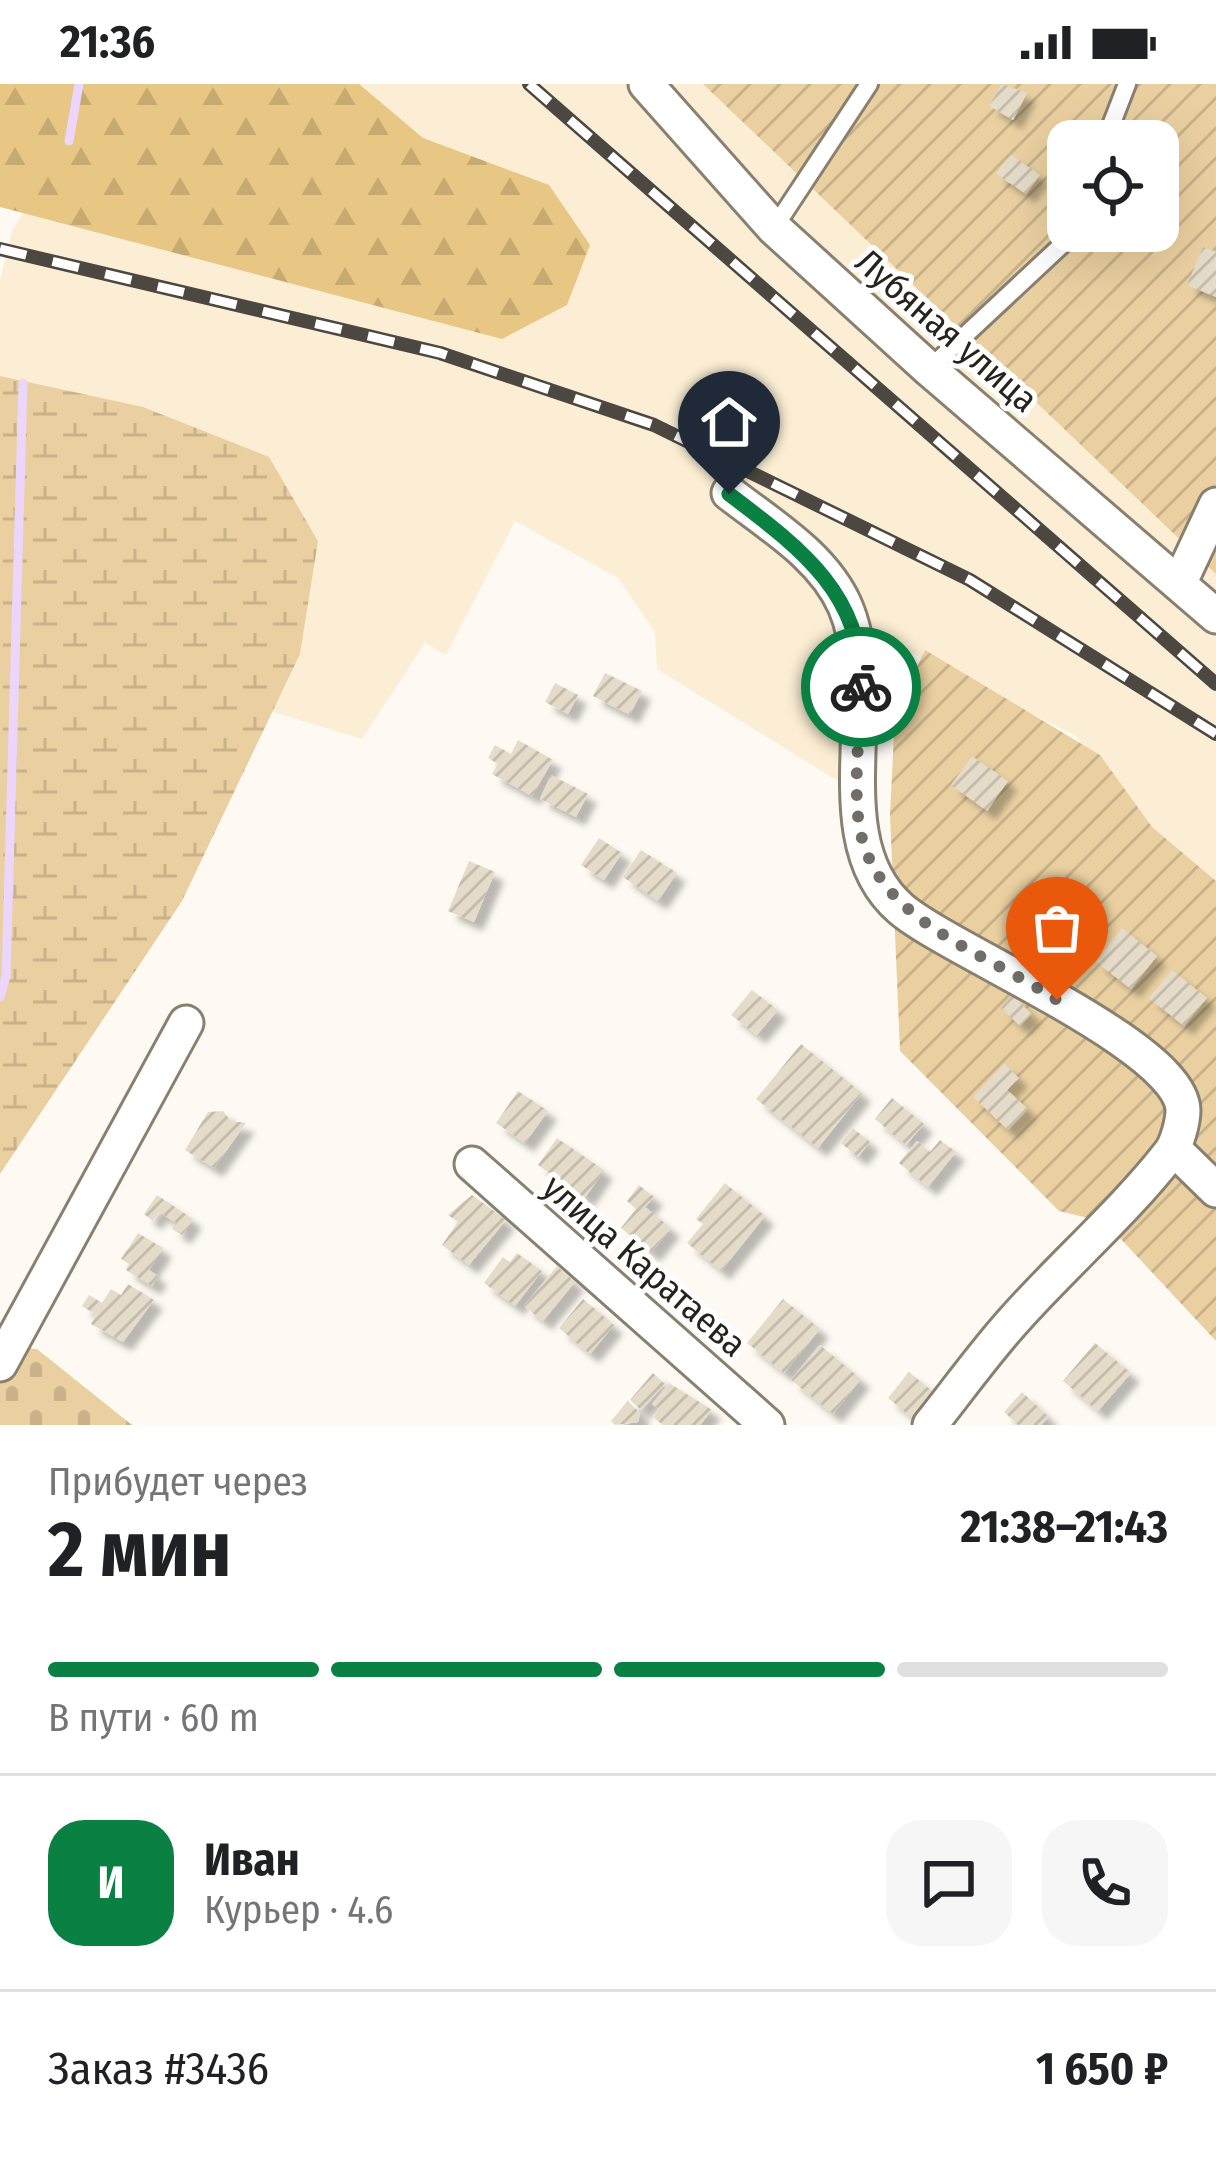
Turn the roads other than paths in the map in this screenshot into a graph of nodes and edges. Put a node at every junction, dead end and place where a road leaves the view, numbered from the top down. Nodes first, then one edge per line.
1 (646, 84) edge
2 (869, 84) edge
3 (1127, 84) edge
4 (1113, 120) edge
5 (774, 228) junction
6 (1054, 252) edge
7 (929, 369) junction
8 (729, 494) dead end
9 (1216, 505) edge
10 (1180, 582) junction
11 (1216, 616) edge
12 (187, 1023) dead end
13 (1174, 1149) junction
14 (472, 1165) dead end
15 (1216, 1190) edge
16 (0, 1364) edge
17 (767, 1425) edge
18 (930, 1425) edge

1 - 5 street, Лубяная улица
2 - 5 lane
3 - 4 lane
5 - 7 street, Лубяная улица
6 - 7 lane
7 - 10 street, Лубяная улица
8 - 13 street
9 - 10 street
10 - 11 street, Лубяная улица
12 - 16 street
13 - 15 street
13 - 18 street
14 - 17 street, улица Каратаева

